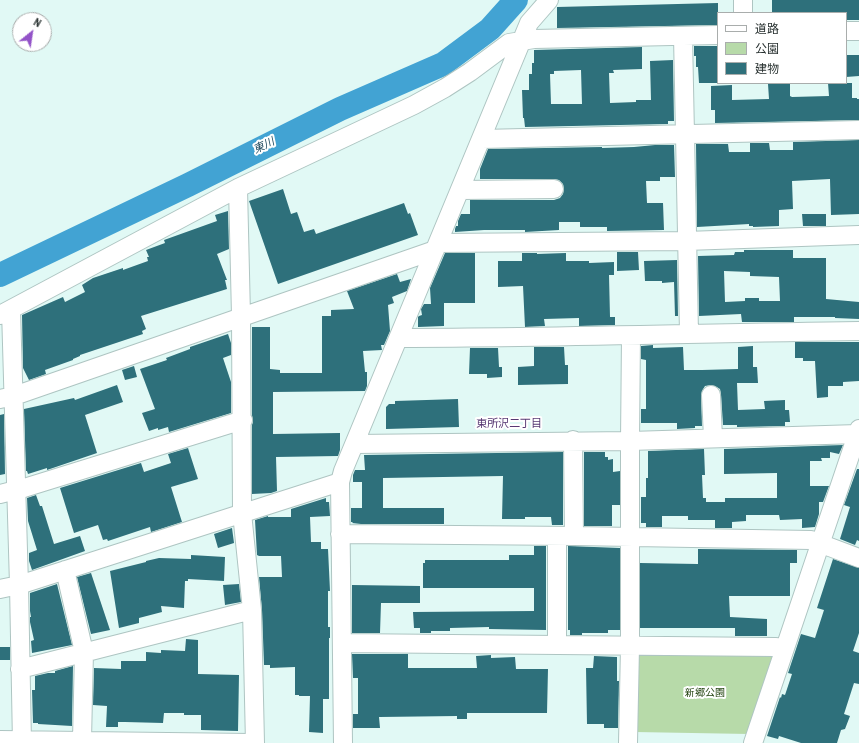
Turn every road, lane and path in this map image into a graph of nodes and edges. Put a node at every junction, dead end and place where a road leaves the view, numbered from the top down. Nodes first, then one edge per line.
1 (549, 0) edge
2 (743, 0) edge
3 (743, 12) edge
4 (847, 31) edge
5 (859, 31) edge
6 (717, 35) edge
7 (683, 36) junction
8 (522, 41) junction
9 (859, 130) edge
10 (684, 133) junction
11 (482, 139) junction
12 (238, 188) junction
13 (554, 188) dead end
14 (460, 190) junction
15 (859, 235) edge
16 (686, 241) junction
17 (436, 247) junction
18 (5, 312) edge
19 (241, 316) junction
20 (859, 331) edge
21 (689, 333) junction
22 (631, 336) junction
23 (399, 338) junction
24 (711, 395) dead end
25 (7, 398) edge
26 (243, 420) junction
27 (858, 432) edge
28 (713, 438) junction
29 (573, 440) junction
30 (630, 441) junction
31 (355, 444) junction
32 (854, 461) edge
33 (340, 482) junction
34 (8, 492) edge
35 (242, 513) junction
36 (340, 534) junction
37 (565, 536) junction
38 (631, 538) junction
39 (820, 543) junction
40 (859, 558) edge
41 (65, 570) junction
42 (19, 585) junction
43 (0, 589) edge
44 (252, 610) junction
45 (342, 643) junction
46 (557, 645) junction
47 (630, 646) junction
48 (784, 648) junction
49 (84, 652) junction
50 (20, 669) junction
51 (0, 740) edge
52 (82, 740) junction
53 (22, 741) edge
54 (251, 743) edge
55 (255, 743) edge
56 (343, 743) edge
57 (628, 743) edge
58 (753, 743) edge

1 - 8 street
2 - 3 street
4 - 5 street
6 - 7 street
7 - 8 street
7 - 10 street
8 - 11 street
8 - 12 street
9 - 10 street
10 - 11 street
10 - 16 street
11 - 14 street
12 - 18 street
12 - 19 street
13 - 14 street
14 - 17 street
15 - 16 street
16 - 17 street
16 - 21 street
17 - 19 street
17 - 23 street
18 - 25 street
19 - 25 street
19 - 26 street
20 - 21 street
21 - 22 street
22 - 23 street
22 - 30 street
23 - 31 street
24 - 28 street
25 - 34 street
26 - 34 street
26 - 35 street
27 - 28 street
27 - 32 street
28 - 30 street
29 - 30 street
29 - 31 street
29 - 37 street
30 - 38 street
31 - 33 street
32 - 39 street
33 - 35 street
33 - 36 street
34 - 42 street
35 - 41 street
35 - 44 street
36 - 37 street
36 - 45 street
37 - 38 street
37 - 46 street
38 - 39 street
38 - 47 street
39 - 40 street
39 - 48 street
41 - 42 street
41 - 49 street
42 - 43 street
42 - 50 street
44 - 49 street
44 - 55 street
45 - 46 street
45 - 56 street
46 - 47 street
47 - 48 street
47 - 57 street
48 - 58 street
49 - 50 street
49 - 52 street
50 - 53 street
51 - 53 street
52 - 53 street
52 - 54 street

